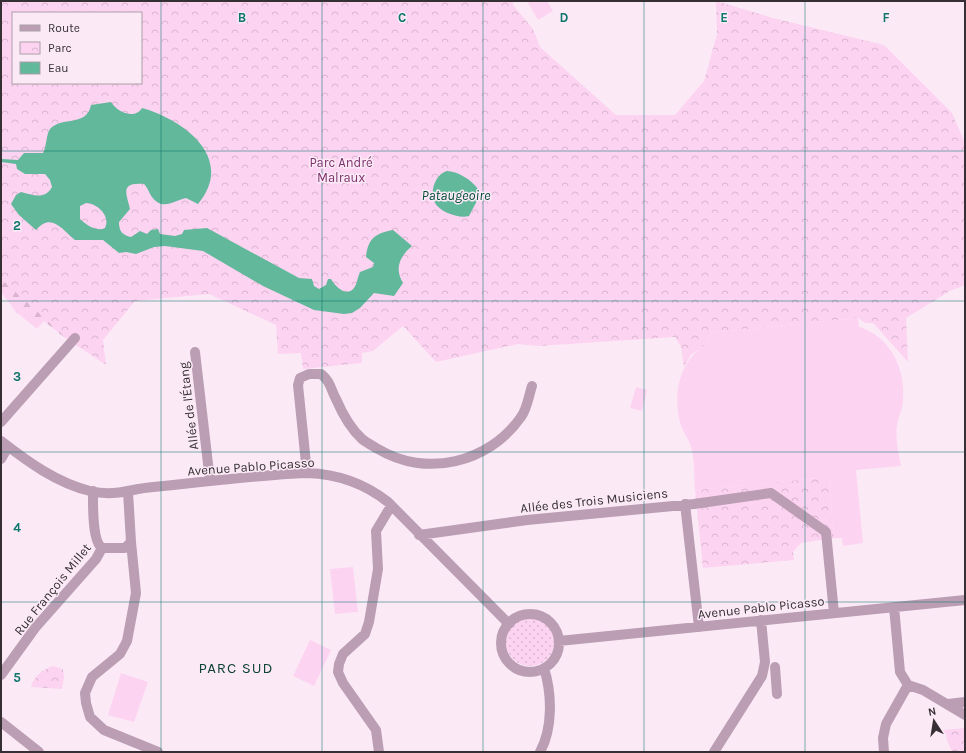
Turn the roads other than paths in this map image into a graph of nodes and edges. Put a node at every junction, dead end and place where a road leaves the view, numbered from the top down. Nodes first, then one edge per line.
1 (75, 338) dead end
2 (195, 352) dead end
3 (532, 386) dead end
4 (1, 422) edge
5 (5, 444) edge
6 (1, 459) edge
7 (307, 473) junction
8 (210, 481) junction
9 (93, 492) junction
10 (128, 492) junction
11 (685, 504) junction
12 (391, 506) junction
13 (419, 534) junction
14 (131, 542) junction
15 (102, 548) junction
16 (965, 600) edge
17 (894, 607) junction
18 (834, 613) junction
19 (761, 620) junction
20 (508, 624) junction
21 (699, 627) junction
22 (559, 641) junction
23 (774, 667) dead end
24 (544, 668) junction
25 (1, 675) edge
26 (908, 685) junction
27 (777, 694) dead end
28 (965, 702) edge
29 (948, 704) junction
30 (965, 715) edge
31 (1, 722) edge
32 (38, 752) edge
33 (158, 752) edge
34 (379, 752) edge
35 (540, 752) edge
36 (714, 752) edge
37 (884, 752) edge

1 - 4 street
2 - 8 street, Allée de l'Étang
3 - 7 street
5 - 6 street
5 - 9 street, Avenue Pablo Picasso
7 - 8 street, Avenue Pablo Picasso
7 - 12 street, Avenue Pablo Picasso
8 - 10 street, Avenue Pablo Picasso
9 - 10 street, Avenue Pablo Picasso
9 - 15 street, Rue François Millet
10 - 14 street
11 - 13 street, Allée des Trois Musiciens
11 - 18 street, Allée des Trois Musiciens
11 - 21 street
12 - 13 street, Avenue Pablo Picasso
12 - 34 street
13 - 20 street, Avenue Pablo Picasso
14 - 15 street
14 - 33 street
15 - 25 street, Rue François Millet
16 - 17 street, Avenue Pablo Picasso
17 - 18 street, Avenue Pablo Picasso
17 - 26 street
18 - 19 street, Avenue Pablo Picasso
19 - 21 street, Avenue Pablo Picasso
19 - 36 street
20 - 22 street
20 - 24 street
21 - 22 street, Avenue Pablo Picasso
22 - 24 street
23 - 27 street
24 - 35 street
26 - 29 street
26 - 37 street
28 - 29 street
29 - 30 street
31 - 32 street

